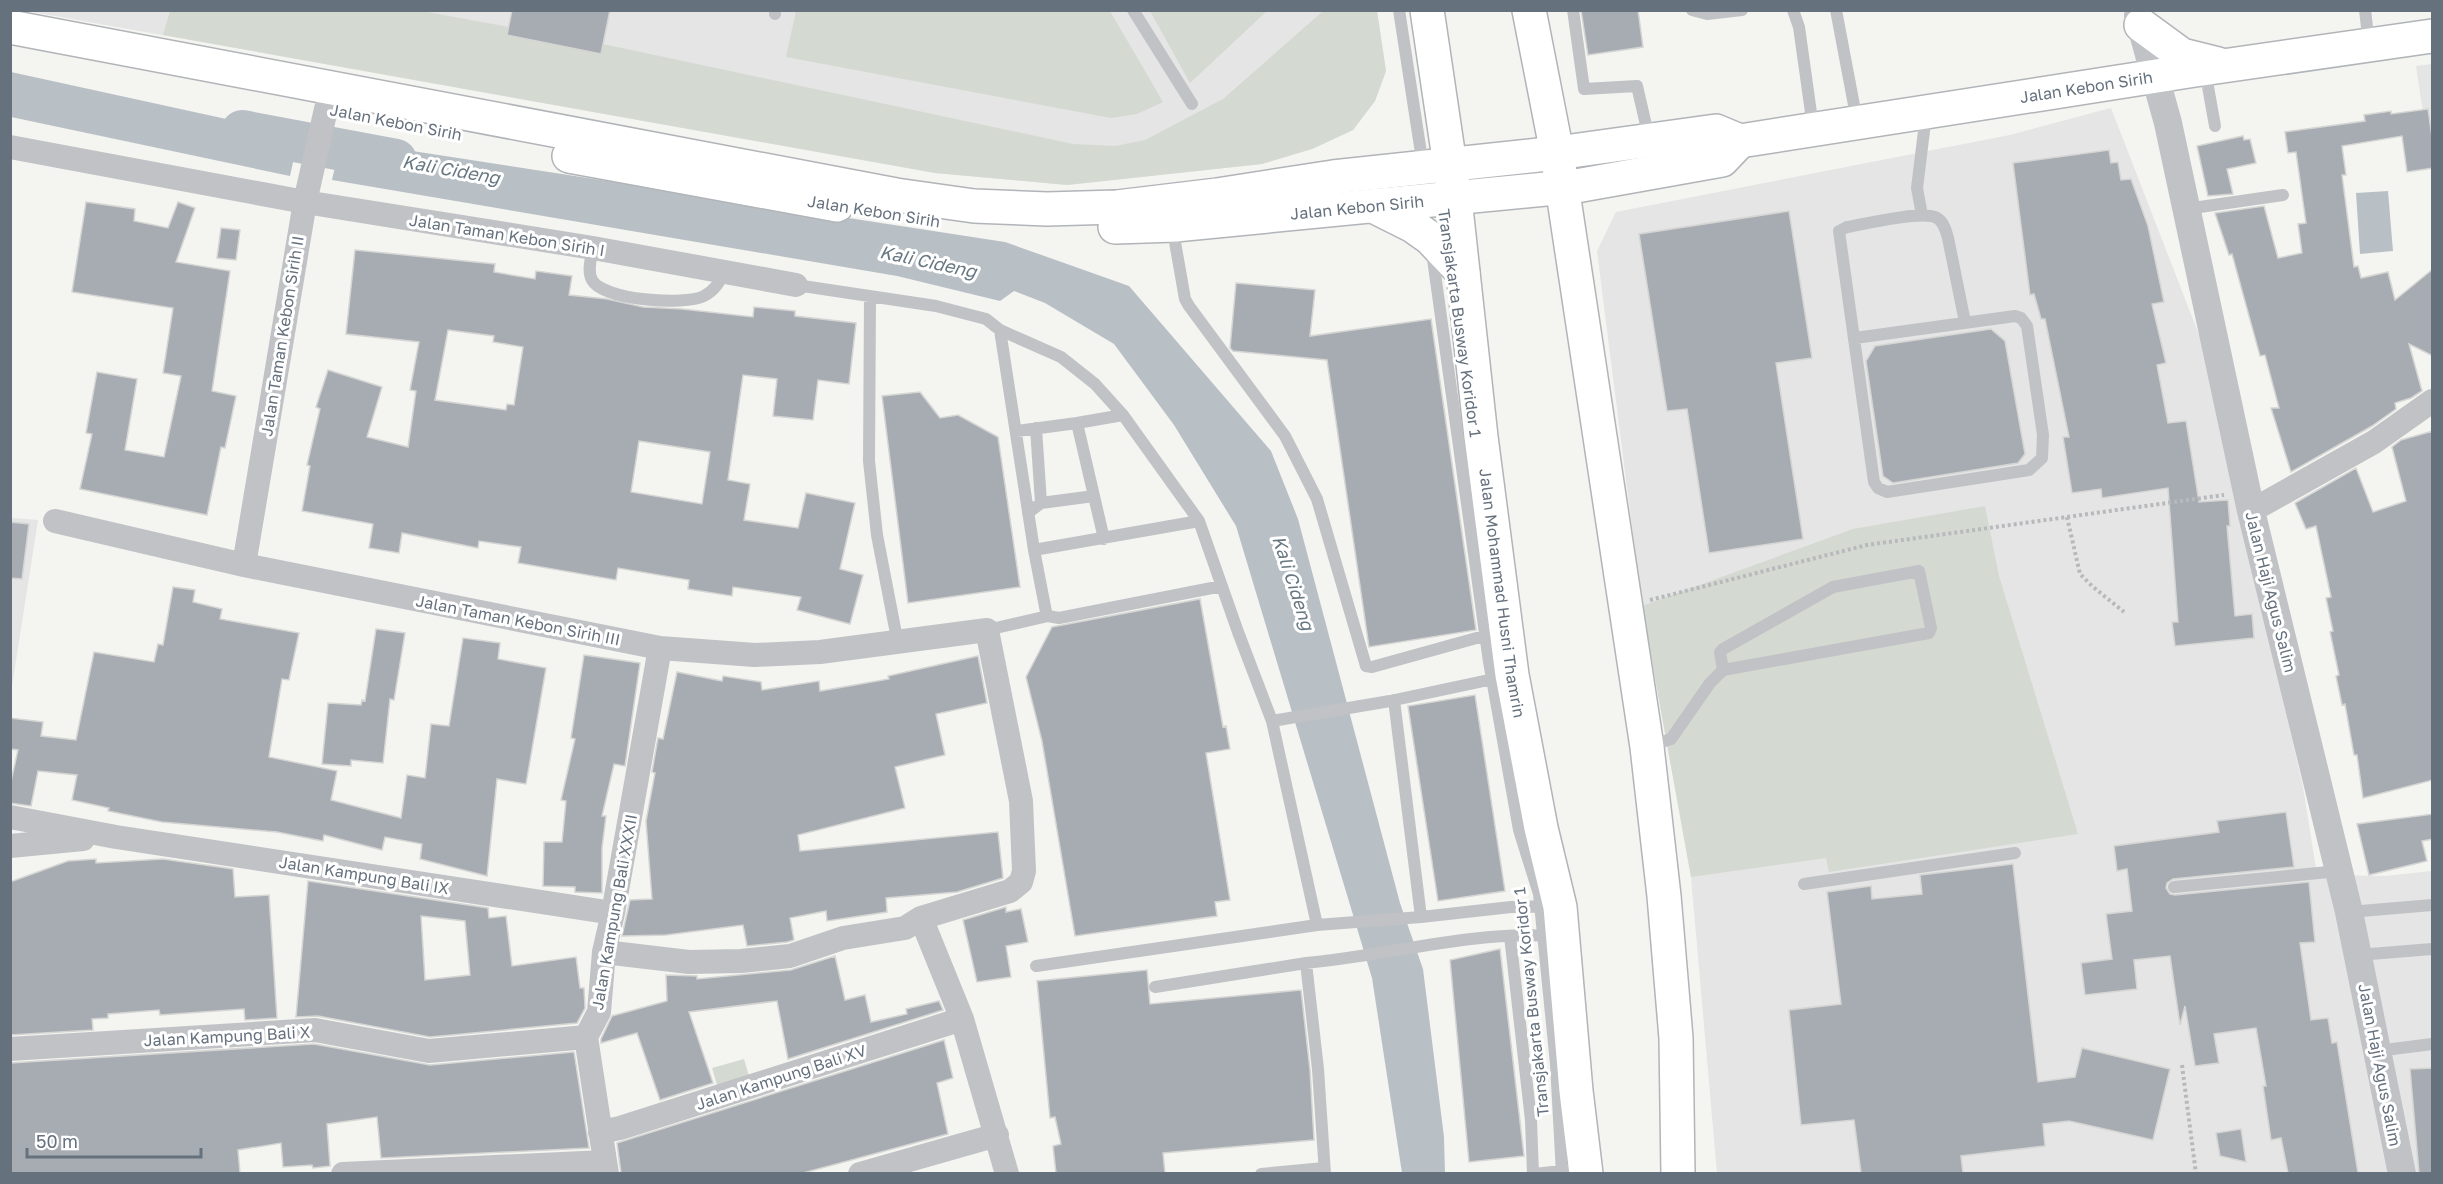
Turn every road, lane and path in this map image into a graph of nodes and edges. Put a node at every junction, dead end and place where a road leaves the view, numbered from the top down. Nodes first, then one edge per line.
1 (1133, 10) edge
2 (1399, 10) edge
3 (1427, 10) edge
4 (1529, 10) edge
5 (1574, 10) edge
6 (1692, 10) edge
7 (1742, 10) edge
8 (1792, 10) edge
9 (1836, 10) edge
10 (2366, 10) edge
11 (2139, 18) edge
12 (10, 27) edge
13 (2433, 36) edge
14 (2370, 45) junction
15 (10, 46) edge
16 (2217, 67) junction
17 (2157, 78) junction
18 (1192, 104) dead end
19 (1926, 113) junction
20 (324, 117) junction
21 (1858, 123) junction
22 (2215, 126) dead end
23 (1813, 130) junction
24 (1650, 139) junction
25 (1740, 141) junction
26 (10, 147) edge
27 (1570, 169) junction
28 (307, 191) junction
29 (2283, 195) dead end
30 (1433, 196) junction
31 (2186, 209) junction
32 (1171, 212) junction
33 (1922, 215) junction
34 (593, 248) junction
35 (1586, 260) dead end
36 (724, 272) junction
37 (1463, 273) junction
38 (796, 285) joint
39 (870, 298) junction
40 (1965, 322) junction
41 (1000, 330) junction
42 (1855, 338) junction
43 (2433, 401) edge
44 (1123, 416) junction
45 (1077, 423) junction
46 (1036, 428) junction
47 (1017, 431) junction
48 (1094, 496) junction
49 (2249, 502) junction
50 (1041, 503) junction
51 (1029, 513) junction
52 (2067, 517) junction
53 (56, 521) dead end
54 (1199, 521) junction
55 (1104, 539) junction
56 (1034, 550) junction
57 (244, 565) junction
58 (1222, 586) junction
59 (1635, 604) junction
60 (2124, 612) dead end
61 (1048, 616) junction
62 (987, 630) junction
63 (1496, 633) junction
64 (898, 644) junction
65 (660, 648) junction
66 (1723, 670) junction
67 (1502, 677) junction
68 (1392, 701) junction
69 (1274, 721) junction
70 (1652, 746) junction
71 (10, 817) edge
72 (116, 837) junction
73 (10, 846) edge
74 (2015, 853) dead end
75 (2339, 871) junction
76 (1804, 884) dead end
77 (2174, 887) dead end
78 (2433, 906) edge
79 (2349, 912) junction
80 (614, 913) junction
81 (1420, 917) junction
82 (921, 918) junction
83 (1551, 921) junction
84 (1318, 925) junction
85 (1680, 929) dead end
86 (1510, 936) junction
87 (2433, 949) edge
88 (604, 952) junction
89 (1682, 952) dead end
90 (2358, 955) junction
91 (1306, 963) junction
92 (1036, 966) dead end
93 (1155, 987) dead end
94 (962, 1019) junction
95 (586, 1037) junction
96 (2433, 1044) edge
97 (10, 1049) edge
98 (2378, 1051) junction
99 (1689, 1062) dead end
100 (2182, 1065) dead end
101 (1690, 1107) dead end
102 (600, 1132) junction
103 (997, 1135) junction
104 (606, 1168) edge
105 (1325, 1171) edge
106 (1574, 1172) edge
107 (343, 1173) edge
108 (860, 1173) edge
109 (1007, 1173) edge
110 (1261, 1173) edge
111 (1534, 1173) edge
112 (1677, 1173) edge
113 (1683, 1173) edge
114 (2196, 1173) edge
115 (2402, 1173) edge

1 - 18 lane
2 - 30 lane, Transjakarta Busway Koridor 1
3 - 30 main road, Jalan Mohammad Husni Thamrin
4 - 27 main road
5 - 24 lane
6 - 7 lane
8 - 23 lane
9 - 21 lane
10 - 14 lane
11 - 16 main road
11 - 17 street, Jalan Haji Agus Salim
12 - 32 main road, Jalan Kebon Sirih
13 - 14 main road, Jalan Kebon Sirih
14 - 16 main road, Jalan Kebon Sirih
15 - 20 main road, Jalan Kebon Sirih
16 - 17 main road, Jalan Kebon Sirih
16 - 22 lane
17 - 19 main road, Jalan Kebon Sirih
17 - 31 street, Jalan Haji Agus Salim
19 - 21 main road, Jalan Kebon Sirih
19 - 33 lane
20 - 28 street, Jalan Taman Kebon Sirih II
20 - 32 main road, Jalan Kebon Sirih
21 - 23 main road, Jalan Kebon Sirih
23 - 25 main road, Jalan Kebon Sirih
24 - 25 main road, Jalan Kebon Sirih
24 - 27 main road, Jalan Kebon Sirih
25 - 27 main road, Jalan Kebon Sirih
26 - 28 street, Jalan Taman Kebon Sirih I
27 - 30 main road, Jalan Kebon Sirih
27 - 70 main road
28 - 34 street, Jalan Taman Kebon Sirih I
28 - 57 street, Jalan Taman Kebon Sirih II
29 - 31 lane
30 - 32 main road, Jalan Kebon Sirih
30 - 32 main road, Jalan Kebon Sirih
30 - 37 main road, Jalan Mohammad Husni Thamrin
30 - 37 main road
30 - 63 lane, Transjakarta Busway Koridor 1
31 - 49 street, Jalan Haji Agus Salim
32 - 63 lane
33 - 40 lane
33 - 42 lane
34 - 36 street, Jalan Taman Kebon Sirih I
34 - 36 lane
35 - 59 lane
36 - 38 street, Jalan Taman Kebon Sirih I
37 - 63 main road, Jalan Mohammad Husni Thamrin
38 - 39 lane, Jalan Taman Kebon Sirih I
39 - 41 lane, Jalan Taman Kebon Sirih I
39 - 64 lane
40 - 42 lane
40 - 42 lane
41 - 44 lane, Jalan Taman Kebon Sirih I
41 - 47 lane
43 - 49 street
44 - 45 lane
44 - 54 lane, Jalan Taman Kebon Sirih I
45 - 46 lane
45 - 48 lane
46 - 47 lane
46 - 50 lane
47 - 51 lane
48 - 50 lane
48 - 55 lane
49 - 52 path
49 - 75 street, Jalan Haji Agus Salim
50 - 51 lane
51 - 56 lane
52 - 59 path
52 - 60 path
53 - 57 street, Jalan Taman Kebon Sirih III
54 - 55 lane
54 - 58 lane, Jalan Taman Kebon Sirih I
55 - 56 lane
56 - 61 lane
57 - 65 street, Jalan Taman Kebon Sirih III
58 - 61 lane
58 - 69 lane, Jalan Taman Kebon Sirih I
59 - 70 lane
61 - 62 lane
62 - 64 street, Jalan Taman Kebon Sirih III
62 - 82 street
63 - 67 main road, Jalan Mohammad Husni Thamrin
64 - 65 street, Jalan Taman Kebon Sirih III
65 - 80 street, Jalan Kampung Bali XXXII
66 - 66 lane
66 - 70 lane
67 - 68 lane
67 - 83 main road, Jalan Mohammad Husni Thamrin
68 - 69 lane
68 - 81 lane
69 - 84 lane, Jalan Taman Kebon Sirih I
70 - 85 lane
70 - 112 main road
71 - 72 street, Jalan Kampung Bali IX
72 - 73 street, Jalan Kampung Bali IX
72 - 80 street, Jalan Kampung Bali IX
74 - 76 lane
75 - 77 lane
75 - 79 street, Jalan Haji Agus Salim
78 - 79 lane
79 - 90 street, Jalan Haji Agus Salim
80 - 88 street, Jalan Kampung Bali XXXII
81 - 83 lane
81 - 84 lane
82 - 88 street
82 - 94 street
83 - 86 lane
83 - 106 main road, Jalan Mohammad Husni Thamrin
84 - 92 lane
86 - 91 lane
86 - 111 lane
87 - 90 lane
88 - 95 street, Jalan Kampung Bali XXXII
89 - 99 lane
90 - 98 street, Jalan Haji Agus Salim
91 - 93 lane
91 - 105 lane
94 - 102 street, Jalan Kampung Bali XV
94 - 103 street
95 - 97 street, Jalan Kampung Bali X
95 - 102 street
96 - 98 lane
98 - 115 street, Jalan Haji Agus Salim
100 - 114 path
101 - 113 lane
102 - 104 street
103 - 108 street
103 - 109 street
104 - 107 street
105 - 110 lane
106 - 111 lane

